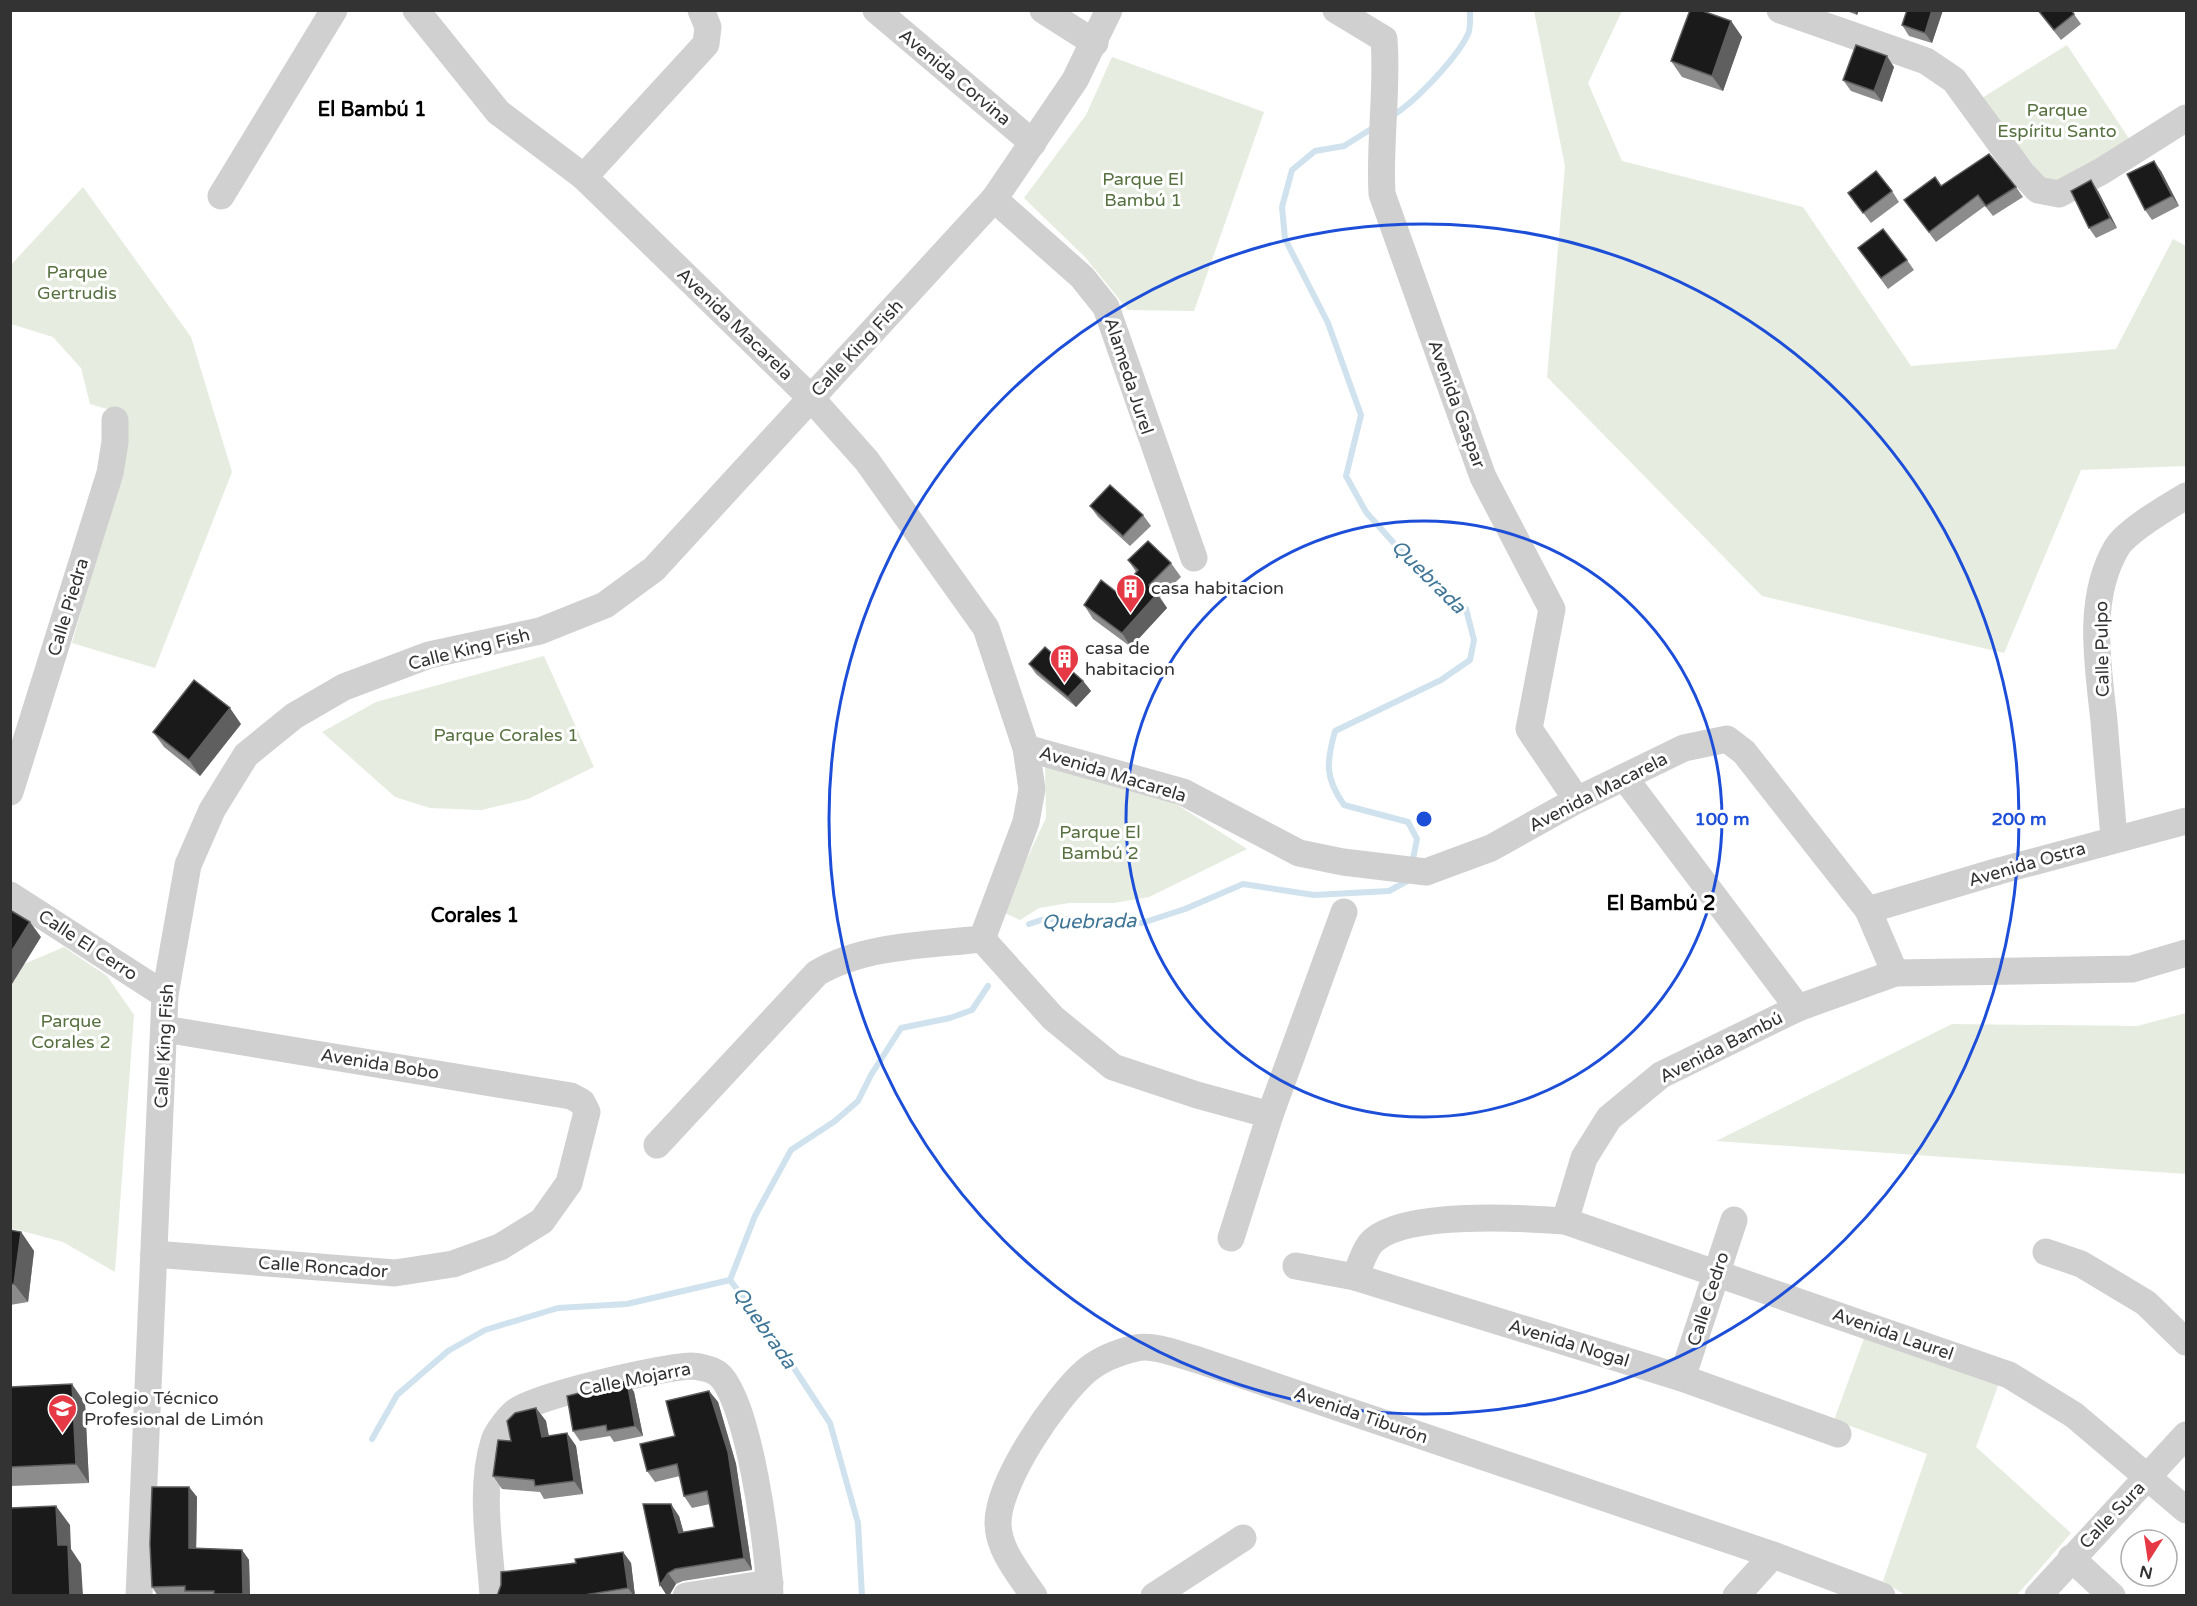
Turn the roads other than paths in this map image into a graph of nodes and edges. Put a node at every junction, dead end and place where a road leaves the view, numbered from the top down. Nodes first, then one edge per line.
1 (334, 10) edge
2 (416, 10) edge
3 (876, 10) edge
4 (1043, 10) edge
5 (1109, 10) edge
6 (1336, 10) edge
7 (1780, 10) edge
8 (705, 19) edge
9 (1095, 43) junction
10 (2187, 118) edge
11 (1033, 143) junction
12 (584, 177) junction
13 (221, 196) dead end
14 (994, 199) junction
15 (810, 397) junction
16 (115, 420) dead end
17 (2187, 495) edge
18 (1194, 558) dead end
19 (1026, 748) junction
20 (1624, 777) junction
21 (10, 792) edge
22 (1577, 800) junction
23 (2187, 821) edge
24 (2114, 839) junction
25 (10, 896) edge
26 (1868, 910) junction
27 (1344, 912) dead end
28 (982, 939) junction
29 (2187, 952) edge
30 (1895, 973) junction
31 (165, 995) junction
32 (1798, 1008) junction
33 (164, 1029) junction
34 (587, 1112) joint
35 (1270, 1115) junction
36 (657, 1145) dead end
37 (1734, 1220) dead end
38 (1565, 1221) junction
39 (1231, 1238) dead end
40 (2046, 1252) dead end
41 (154, 1254) junction
42 (1296, 1266) dead end
43 (1717, 1272) junction
44 (1355, 1277) junction
45 (2187, 1342) edge
46 (1682, 1378) junction
47 (1838, 1434) dead end
48 (2187, 1435) edge
49 (2149, 1476) junction
50 (2187, 1510) edge
51 (1243, 1538) dead end
52 (1773, 1555) junction
53 (2071, 1558) junction
54 (770, 1589) edge
55 (1882, 1595) edge
56 (139, 1596) edge
57 (493, 1596) edge
58 (686, 1596) edge
59 (1034, 1596) edge
60 (1154, 1596) edge
61 (1736, 1596) edge
62 (2038, 1596) edge
63 (2112, 1596) edge

1 - 13 street
2 - 12 street, Avenida Macarela
3 - 11 street, Avenida Corvina
4 - 9 street
5 - 9 street, Calle King Fish
6 - 22 street, Avenida Gaspar
7 - 10 street
8 - 12 street
9 - 11 street, Calle King Fish
11 - 14 street, Calle King Fish
12 - 15 street, Avenida Macarela
14 - 15 street, Calle King Fish
14 - 18 street, Alameda Jurel
15 - 19 street, Avenida Macarela
15 - 31 street, Calle King Fish
16 - 21 street, Calle Piedra
17 - 24 street, Calle Pulpo
19 - 22 street, Avenida Macarela
19 - 28 street
20 - 22 street, Avenida Macarela
20 - 26 street, Avenida Macarela
20 - 32 street
23 - 24 street, Avenida Ostra
24 - 26 street, Avenida Ostra
25 - 31 street, Calle El Cerro
26 - 30 street, Avenida Macarela
27 - 35 street
28 - 35 street
28 - 36 street
29 - 30 street, Avenida Bambú
30 - 32 street, Avenida Bambú
31 - 33 street, Calle King Fish
32 - 38 street, Avenida Bambú
33 - 34 street, Avenida Bobo
33 - 41 street, Calle King Fish
34 - 41 street, Calle Roncador
35 - 39 street
37 - 43 street, Calle Cedro
38 - 43 street, Avenida Laurel
38 - 44 street
40 - 45 street
41 - 56 street, Calle King Fish
42 - 44 street, Avenida Nogal
43 - 46 street, Calle Cedro
43 - 49 street, Avenida Laurel
44 - 46 street, Avenida Nogal
46 - 47 street, Avenida Nogal
48 - 49 street, Calle Sura
49 - 50 street, Avenida Laurel
49 - 53 street, Calle Sura
51 - 60 street
52 - 55 street, Avenida Tiburón
52 - 59 street, Avenida Tiburón
52 - 61 street
53 - 62 street, Calle Sura
53 - 63 street
54 - 57 street, Calle Mojarra
54 - 58 street

